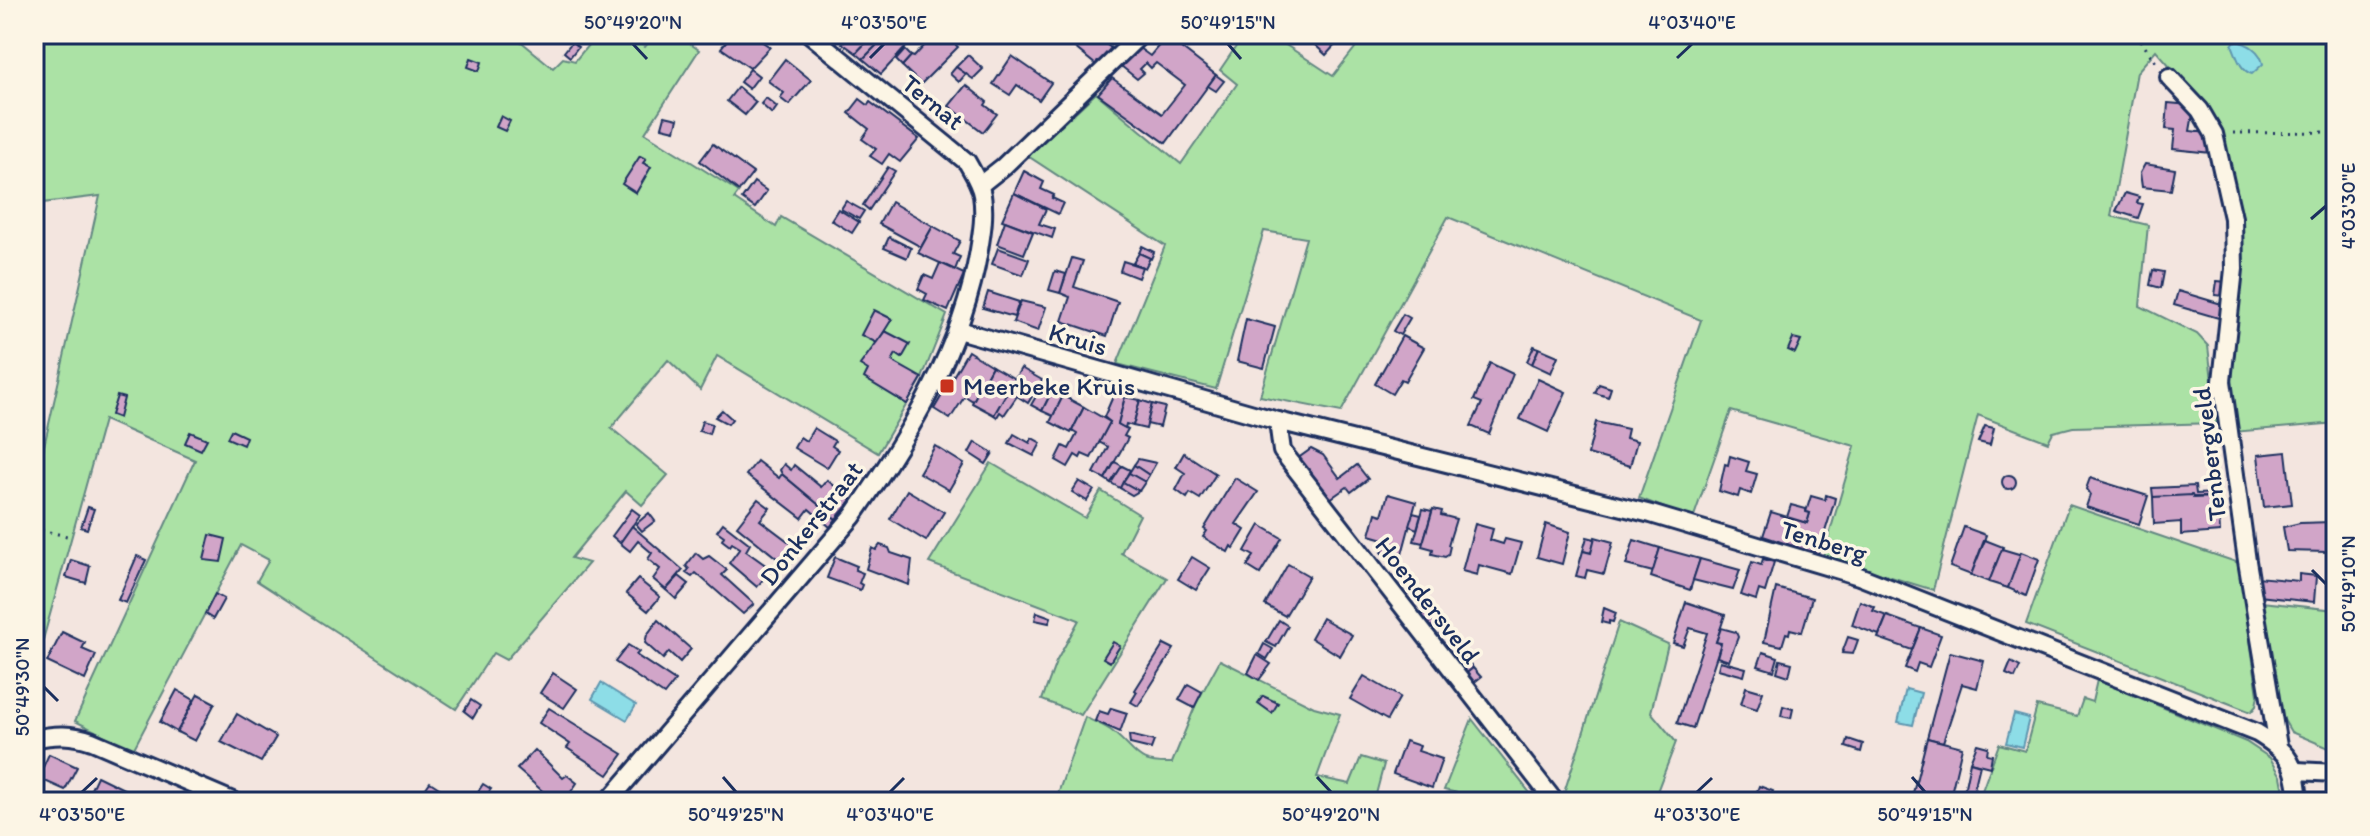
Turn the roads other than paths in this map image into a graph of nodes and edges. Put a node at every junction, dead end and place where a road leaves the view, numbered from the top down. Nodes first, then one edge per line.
1 (810, 34) edge
2 (1141, 34) edge
3 (2169, 77) road end
4 (980, 185) junction
5 (958, 330) junction
6 (1278, 421) junction
7 (34, 739) edge
8 (2278, 746) junction
9 (2297, 771) junction
10 (2336, 773) edge
11 (235, 802) edge
12 (608, 802) edge
13 (1555, 802) edge
14 (2299, 802) edge

1 - 4 street, Ternat
2 - 4 street
3 - 8 street, Tenbergveld
4 - 5 street, Donkerstraat
5 - 6 street, Kruis
5 - 12 street, Donkerstraat
6 - 8 street, Tenberg
6 - 13 street, Hoendersveld
7 - 11 street
8 - 9 street, Tenberg
9 - 10 street
9 - 14 street

